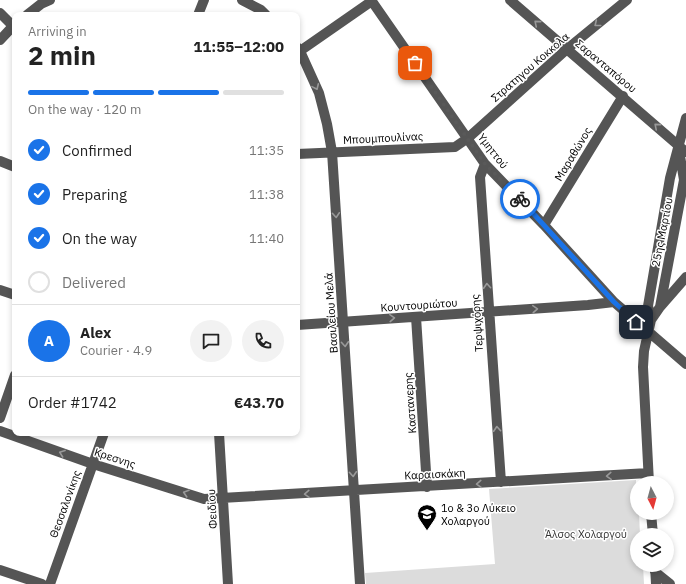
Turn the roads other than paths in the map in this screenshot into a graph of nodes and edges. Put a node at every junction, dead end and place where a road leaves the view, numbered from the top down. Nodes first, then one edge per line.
1 (50, 0) edge
2 (204, 0) edge
3 (242, 0) edge
4 (371, 0) edge
5 (510, 0) edge
6 (627, 0) edge
7 (31, 12) edge
8 (199, 12) edge
9 (263, 12) edge
10 (0, 13) edge
11 (12, 24) edge
12 (12, 28) edge
13 (0, 40) edge
14 (300, 48) edge
15 (567, 49) junction
16 (300, 51) edge
17 (623, 96) junction
18 (686, 118) edge
19 (468, 138) junction
20 (682, 149) edge
21 (332, 152) junction
22 (300, 154) edge
23 (0, 161) edge
24 (485, 164) junction
25 (12, 166) edge
26 (544, 225) junction
27 (686, 277) edge
28 (0, 290) edge
29 (12, 294) edge
30 (614, 302) junction
31 (660, 307) junction
32 (489, 312) junction
33 (416, 317) junction
34 (650, 320) junction
35 (343, 321) junction
36 (300, 325) edge
37 (648, 333) junction
38 (686, 364) edge
39 (12, 384) edge
40 (0, 418) edge
41 (0, 431) edge
42 (12, 435) edge
43 (14, 436) edge
44 (103, 436) edge
45 (219, 436) edge
46 (93, 464) junction
47 (648, 476) edge
48 (630, 478) edge
49 (501, 482) junction
50 (427, 486) junction
51 (354, 491) junction
52 (224, 499) junction
53 (0, 570) edge
54 (655, 572) edge
55 (658, 572) edge
56 (42, 584) edge
57 (50, 584) edge
58 (228, 584) edge
59 (360, 584) edge
60 (656, 584) edge
61 (670, 584) edge

1 - 7 street
2 - 8 street
3 - 9 street
4 - 14 street
4 - 19 street, Υμηττού
15 -> 5 street, Σαρανταπόρου
6 -> 15 street, Στρατηγου Κοκκολα
10 - 11 street
12 - 13 street
15 - 17 street, Σαρανταπόρου
15 - 19 street, Στρατηγου Κοκκολα
16 -> 21 street, Βασιλείου Μελά
20 -> 17 street, Σαρανταπόρου
17 - 26 street, Μαραθώνος
18 - 20 street, 25ης Μαρτίου
19 - 21 street, Μπουμπουλίνας
19 - 24 street, Υμηττού
20 - 31 street, 25ης Μαρτίου
20 - 34 street, 25ης Μαρτίου
21 - 22 street, Μπουμπουλίνας
21 -> 35 street, Βασιλείου Μελά
23 - 25 street
24 - 26 street, Υμηττού
32 -> 24 street, Τερψιχόρης
26 - 30 street, Υμηττού
27 - 31 street
28 - 29 street
32 -> 30 street, Κουντουριώτου
30 - 37 street, Υμηττού
31 - 34 street, 25ης Μαρτίου
32 - 33 street, Κουντουριώτου
49 -> 32 street, Τερψιχόρης
35 -> 33 street, Κουντουριώτου
33 - 50 street, Καστανερης
34 - 37 street, 25ης Μαρτίου
35 - 36 street, Κουντουριώτου
35 -> 51 street, Βασιλείου Μελά
37 - 38 street, Υμηττού
37 - 47 street, 25ης Μαρτίου
39 - 40 street
42 -> 41 street, Κρεσνης
46 -> 43 street, Κρεσνης
44 - 46 street, Θεσσαλονίκης
45 - 52 street, Φειδίου
52 -> 46 street, Κρεσνης
46 - 57 street, Θεσσαλονίκης
48 -> 49 street, Καραισκάκη
49 -> 50 street, Καραισκάκη
50 - 51 street, Καραισκάκη
51 -> 52 street, Καραισκάκη
51 - 59 street, Βασιλείου Μελά
52 - 58 street, Φειδίου
53 - 56 street
54 - 60 street
55 - 61 street

